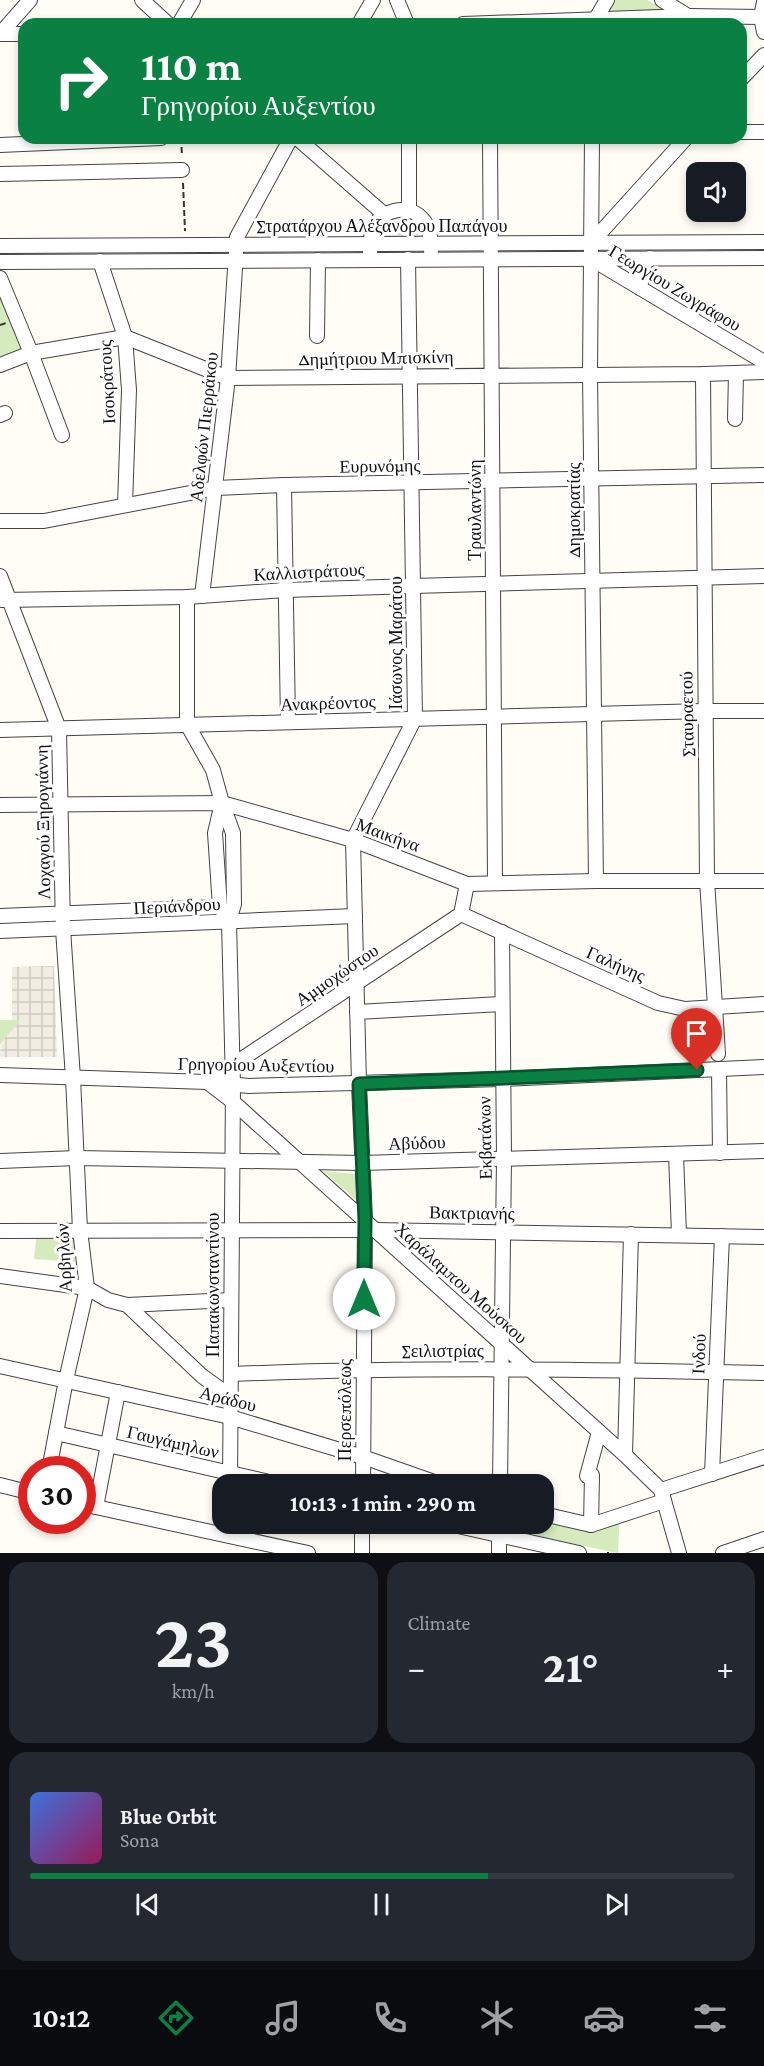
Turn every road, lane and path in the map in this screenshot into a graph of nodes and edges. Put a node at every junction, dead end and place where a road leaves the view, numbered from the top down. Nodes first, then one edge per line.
1 (30, 0) edge
2 (142, 0) edge
3 (193, 0) edge
4 (373, 0) edge
5 (397, 0) edge
6 (608, 0) edge
7 (662, 0) edge
8 (764, 2) edge
9 (688, 16) junction
10 (760, 17) junction
11 (162, 18) edge
12 (182, 18) edge
13 (362, 18) edge
14 (404, 18) edge
15 (597, 18) edge
16 (657, 18) edge
17 (764, 32) edge
18 (0, 34) edge
19 (18, 34) edge
20 (764, 55) edge
21 (747, 73) edge
22 (747, 132) edge
23 (764, 132) edge
24 (23, 144) edge
25 (181, 144) edge
26 (288, 144) edge
27 (304, 144) edge
28 (409, 144) edge
29 (490, 144) edge
30 (592, 144) edge
31 (681, 144) edge
32 (0, 145) edge
33 (182, 170) junction
34 (0, 174) edge
35 (409, 210) junction
36 (386, 215) junction
37 (764, 242) edge
38 (490, 243) junction
39 (569, 243) junction
40 (591, 243) junction
41 (236, 244) junction
42 (370, 244) junction
43 (431, 244) junction
44 (185, 245) junction
45 (0, 246) edge
46 (591, 258) junction
47 (650, 258) junction
48 (764, 258) edge
49 (490, 259) junction
50 (236, 260) junction
51 (318, 260) junction
52 (369, 260) junction
53 (408, 260) junction
54 (431, 260) junction
55 (100, 261) junction
56 (0, 262) edge
57 (0, 278) edge
58 (640, 288) junction
59 (317, 336) dead end
60 (125, 337) junction
61 (31, 353) junction
62 (764, 362) edge
63 (0, 365) edge
64 (764, 372) edge
65 (736, 373) junction
66 (491, 374) junction
67 (590, 374) junction
68 (703, 374) junction
69 (410, 375) junction
70 (228, 378) junction
71 (735, 419) dead end
72 (62, 435) dead end
73 (764, 475) edge
74 (703, 476) junction
75 (592, 479) junction
76 (493, 481) junction
77 (412, 483) junction
78 (284, 485) junction
79 (216, 488) junction
80 (125, 505) junction
81 (0, 521) edge
82 (0, 576) edge
83 (764, 576) edge
84 (704, 578) junction
85 (592, 580) junction
86 (492, 584) junction
87 (414, 586) junction
88 (285, 590) junction
89 (202, 596) junction
90 (187, 597) junction
91 (5, 599) edge
92 (704, 711) junction
93 (764, 711) edge
94 (593, 714) junction
95 (495, 716) junction
96 (415, 718) junction
97 (288, 722) junction
98 (187, 724) junction
99 (59, 729) junction
100 (0, 730) edge
101 (222, 803) junction
102 (0, 805) edge
103 (60, 805) junction
104 (353, 840) junction
105 (707, 880) junction
106 (596, 881) junction
107 (764, 881) edge
108 (495, 883) junction
109 (467, 884) junction
110 (220, 907) junction
111 (63, 914) junction
112 (461, 914) junction
113 (0, 916) edge
114 (355, 916) junction
115 (229, 921) junction
116 (63, 929) junction
117 (0, 932) edge
118 (502, 932) junction
119 (356, 984) junction
120 (501, 1004) junction
121 (764, 1004) edge
122 (715, 1007) junction
123 (357, 1012) junction
124 (718, 1054) dead end
125 (232, 1066) junction
126 (764, 1067) edge
127 (719, 1069) junction
128 (0, 1075) edge
129 (73, 1078) junction
130 (502, 1079) junction
131 (207, 1082) junction
132 (359, 1084) junction
133 (233, 1085) junction
134 (232, 1101) junction
135 (764, 1151) edge
136 (720, 1153) junction
137 (676, 1154) junction
138 (77, 1158) junction
139 (504, 1158) junction
140 (0, 1161) edge
141 (300, 1161) junction
142 (232, 1162) junction
143 (362, 1163) junction
144 (368, 1226) junction
145 (80, 1230) junction
146 (232, 1230) junction
147 (0, 1231) edge
148 (504, 1232) junction
149 (631, 1234) junction
150 (679, 1234) junction
151 (722, 1236) junction
152 (764, 1237) edge
153 (0, 1276) edge
154 (87, 1288) junction
155 (231, 1300) junction
156 (127, 1305) junction
157 (501, 1343) junction
158 (0, 1366) edge
159 (501, 1368) junction
160 (528, 1368) junction
161 (364, 1369) junction
162 (628, 1370) junction
163 (717, 1372) junction
164 (764, 1373) edge
165 (231, 1374) junction
166 (66, 1380) junction
167 (118, 1392) junction
168 (230, 1396) junction
169 (230, 1416) junction
170 (599, 1432) junction
171 (56, 1433) junction
172 (108, 1445) junction
173 (625, 1455) junction
174 (52, 1456) edge
175 (363, 1457) junction
176 (764, 1457) edge
177 (212, 1474) edge
178 (230, 1474) edge
179 (363, 1474) edge
180 (412, 1474) edge
181 (500, 1474) edge
182 (712, 1474) junction
183 (96, 1484) edge
184 (0, 1485) edge
185 (18, 1490) edge
186 (662, 1496) junction
187 (96, 1507) edge
188 (554, 1517) edge
189 (591, 1525) junction
190 (212, 1527) edge
191 (243, 1534) edge
192 (362, 1534) edge
193 (499, 1534) edge
194 (513, 1534) edge
195 (764, 1539) edge
196 (308, 1553) edge
197 (362, 1553) edge
198 (499, 1553) edge
199 (579, 1553) edge
200 (680, 1553) edge
201 (723, 1553) edge

1 - 18 street
2 - 11 street
3 - 12 street
4 - 13 street
5 - 14 street
6 - 15 street
7 - 9 street
8 - 10 street
9 - 10 street
9 - 16 street
10 - 17 street
18 - 19 street
20 - 21 street
22 - 23 street
24 - 32 street
25 - 33 path
26 - 41 street
27 - 36 street
28 - 35 street
29 - 38 street, Τραυλαντώνη
30 - 40 street, Δημοκρατίας
31 - 40 street
33 - 34 street
33 - 44 path
35 - 36 street
35 - 43 street
36 - 42 street
37 - 40 street, Στρατάρχου Αλέξανδρου Παπάγου
38 - 39 street, Στρατάρχου Αλέξανδρου Παπάγου
38 - 43 street, Στρατάρχου Αλέξανδρου Παπάγου
38 - 49 street, Τραυλαντώνη
39 - 40 street, Στρατάρχου Αλέξανδρου Παπάγου
39 - 46 street, Γεωργίου Ζωγράφου
40 - 46 street, Δημοκρατίας
41 - 42 street, Στρατάρχου Αλέξανδρου Παπάγου
41 - 44 street, Στρατάρχου Αλέξανδρου Παπάγου
41 - 50 street, Αδελφών Πιερράκου
42 - 43 street, Στρατάρχου Αλέξανδρου Παπάγου
42 - 52 street
43 - 54 street
44 - 45 street, Στρατάρχου Αλέξανδρου Παπάγου
46 - 47 street, Στρατάρχου Αλέξανδρου Παπάγου
46 - 49 street, Στρατάρχου Αλέξανδρου Παπάγου
46 - 58 street, Γεωργίου Ζωγράφου
46 - 67 street, Δημοκρατίας
47 - 48 street, Στρατάρχου Αλέξανδρου Παπάγου
47 - 58 street
49 - 54 street, Στρατάρχου Αλέξανδρου Παπάγου
49 - 66 street, Τραυλαντώνη
50 - 51 street, Στρατάρχου Αλέξανδρου Παπάγου
50 - 55 street, Στρατάρχου Αλέξανδρου Παπάγου
50 - 70 street, Αδελφών Πιερράκου
51 - 52 street, Στρατάρχου Αλέξανδρου Παπάγου
51 - 59 street
52 - 53 street, Στρατάρχου Αλέξανδρου Παπάγου
53 - 54 street, Στρατάρχου Αλέξανδρου Παπάγου
53 - 69 street, Ιάσωνος Μαράτου
55 - 56 street, Στρατάρχου Αλέξανδρου Παπάγου
55 - 60 street, Ισοκράτους
57 - 61 street
58 - 62 street, Γεωργίου Ζωγράφου
60 - 61 street
60 - 70 street, Δημήτριου Μπισκίνη
60 - 80 street, Ισοκράτους
61 - 63 street
61 - 72 street
64 - 65 street, Δημήτριου Μπισκίνη
65 - 68 street, Δημήτριου Μπισκίνη
65 - 71 street
66 - 67 street, Δημήτριου Μπισκίνη
66 - 69 street, Δημήτριου Μπισκίνη
66 - 76 street, Τραυλαντώνη
67 - 68 street, Δημήτριου Μπισκίνη
67 - 75 street, Δημοκρατίας
68 - 74 street, Σταυραετού
69 - 70 street, Δημήτριου Μπισκίνη
69 - 77 street, Ιάσωνος Μαράτου
70 - 79 street, Αδελφών Πιερράκου
73 - 74 street, Ευρυνόμης
74 - 75 street, Ευρυνόμης
74 - 84 street, Σταυραετού
75 - 76 street, Ευρυνόμης
75 - 85 street, Δημοκρατίας
76 - 77 street, Ευρυνόμης
76 - 86 street, Τραυλαντώνη
77 - 78 street, Ευρυνόμης
77 - 87 street, Ιάσωνος Μαράτου
78 - 79 street, Ευρυνόμης
78 - 88 street
79 - 80 street, Ευρυνόμης
79 - 89 street, Αδελφών Πιερράκου
80 - 81 street, Ευρυνόμης
82 - 91 street, Λοχαγού Ξηρογιάννη
83 - 84 street, Καλλιστράτους
84 - 85 street, Καλλιστράτους
84 - 92 street, Σταυραετού
85 - 86 street, Καλλιστράτους
85 - 94 street, Δημοκρατίας
86 - 87 street, Καλλιστράτους
86 - 95 street, Τραυλαντώνη
87 - 88 street, Καλλιστράτους
87 - 96 street, Ιάσωνος Μαράτου
88 - 89 street, Καλλιστράτους
88 - 97 street
89 - 90 street, Καλλιστράτους
90 - 91 street, Καλλιστράτους
90 - 98 street
91 - 99 street, Λοχαγού Ξηρογιάννη
92 - 93 street, Ανακρέοντος
92 - 94 street, Ανακρέοντος
92 - 105 street, Σταυραετού
94 - 95 street, Ανακρέοντος
94 - 106 street, Δημοκρατίας
95 - 96 street, Ανακρέοντος
95 - 108 street, Τραυλαντώνη
96 - 97 street, Ανακρέοντος
96 - 104 street, Ιάσωνος Μαράτου
97 - 98 street, Ανακρέοντος
98 - 99 street, Ανακρέοντος
98 - 101 street
99 - 100 street, Ανακρέοντος
99 - 103 street, Λοχαγού Ξηρογιάννη
101 - 103 street, Μαικήνα
101 - 104 street, Μαικήνα
101 - 110 street
101 - 115 street
102 - 103 street, Μαικήνα
103 - 111 street, Λοχαγού Ξηρογιάννη
104 - 109 street, Μαικήνα
104 - 114 street, Ιάσωνος Μαράτου
105 - 106 street, Μαικήνα
105 - 107 street, Μαικήνα
105 - 122 street, Σταυραετού
106 - 108 street, Μαικήνα
108 - 109 street, Μαικήνα
109 - 112 street
110 - 111 street, Περιάνδρου
110 - 115 street
111 - 113 street, Περιάνδρου
111 - 116 street, Λοχαγού Ξηρογιάννη
112 - 118 street, Γαλήνης
112 - 119 street, Αμμοχώστου
114 - 115 street, Περιάνδρου
114 - 119 street, Ιάσωνος Μαράτου
115 - 116 street, Περιάνδρου
115 - 125 street
116 - 117 street, Περιάνδρου
116 - 129 street, Λοχαγού Ξηρογιάννη
118 - 120 street
118 - 122 street, Γαλήνης
119 - 123 street, Ιάσωνος Μαράτου
119 - 125 street, Αμμοχώστου
120 - 123 street
120 - 130 street
121 - 122 street, Γαλήνης
122 - 124 street, Σταυραετού
123 - 132 street, Ιάσωνος Μαράτου
125 - 131 street, Αμμοχώστου
125 - 133 street
126 - 127 street, Γρηγορίου Αυξεντίου
127 - 130 street, Γρηγορίου Αυξεντίου
127 - 136 street
128 - 129 street, Γρηγορίου Αυξεντίου
129 - 131 street, Γρηγορίου Αυξεντίου
129 - 138 street, Αρβηλών
130 - 132 street, Γρηγορίου Αυξεντίου
130 - 139 street, Εκβατάνων
131 - 133 street, Γρηγορίου Αυξεντίου
131 - 134 street, Χαράλαμπου Μούσκου
132 - 133 street, Γρηγορίου Αυξεντίου
132 - 143 street, Περσεπόλεως
133 - 134 street, Παπακωνσταντίνου
134 - 141 street, Χαράλαμπου Μούσκου
134 - 142 street, Παπακωνσταντίνου
135 - 136 street, Αβύδου
136 - 137 street, Αβύδου
137 - 139 street, Αβύδου
137 - 150 street
138 - 140 street, Αβύδου
138 - 142 street, Αβύδου
138 - 145 street, Αρβηλών
139 - 143 street, Αβύδου
139 - 148 street, Εκβατάνων
141 - 142 street, Αβύδου
141 - 143 street, Αβύδου
141 - 144 street, Χαράλαμπου Μούσκου
142 - 146 street, Παπακωνσταντίνου
143 - 144 street, Περσεπόλεως
144 - 146 street, Βακτριανής
144 - 148 street, Βακτριανής
144 - 157 street, Χαράλαμπου Μούσκου
144 - 161 street, Περσεπόλεως
145 - 146 street, Βακτριανής
145 - 147 street, Βακτριανής
145 - 154 street, Αρβηλών
146 - 155 street, Παπακωνσταντίνου
148 - 149 street, Βακτριανής
148 - 157 street, Εκβατάνων
149 - 150 street, Βακτριανής
149 - 162 street
150 - 151 street, Βακτριανής
151 - 152 street, Βακτριανής
151 - 163 street, Ινδού
153 - 154 street
154 - 156 street
154 - 166 street, Αρβηλών
155 - 156 street
155 - 165 street, Παπακωνσταντίνου
156 - 168 street
157 - 159 street, Εκβατάνων
157 - 160 street, Χαράλαμπου Μούσκου
158 - 166 street, Αράδου
159 - 160 street, Σειλιστρίας
159 - 161 street, Σειλιστρίας
159 - 181 street, Εκβατάνων
160 - 162 street, Σειλιστρίας
160 - 170 street, Χαράλαμπου Μούσκου
161 - 165 street, Σειλιστρίας
161 - 175 street, Περσεπόλεως
162 - 163 street, Σειλιστρίας
162 - 173 street
163 - 164 street, Σειλιστρίας
163 - 182 street, Ινδού
165 - 168 street, Παπακωνσταντίνου
166 - 167 street, Αράδου
166 - 171 street, Αρβηλών
167 - 169 street, Αράδου
167 - 172 street
168 - 169 street, Παπακωνσταντίνου
169 - 175 street, Αράδου
169 - 178 street, Παπακωνσταντίνου
170 - 173 street, Χαράλαμπου Μούσκου
170 - 189 street
171 - 172 street, Γαυγάμηλων
171 - 174 street, Αρβηλών
172 - 177 street, Γαυγάμηλων
172 - 183 street
173 - 186 street, Χαράλαμπου Μούσκου
175 - 179 street, Περσεπόλεως
175 - 180 street, Αράδου
176 - 182 street
182 - 186 street
184 - 185 street
186 - 189 street
186 - 200 street
187 - 190 street
188 - 189 street
191 - 196 street
192 - 197 street
193 - 198 street
194 - 199 street
195 - 201 street

